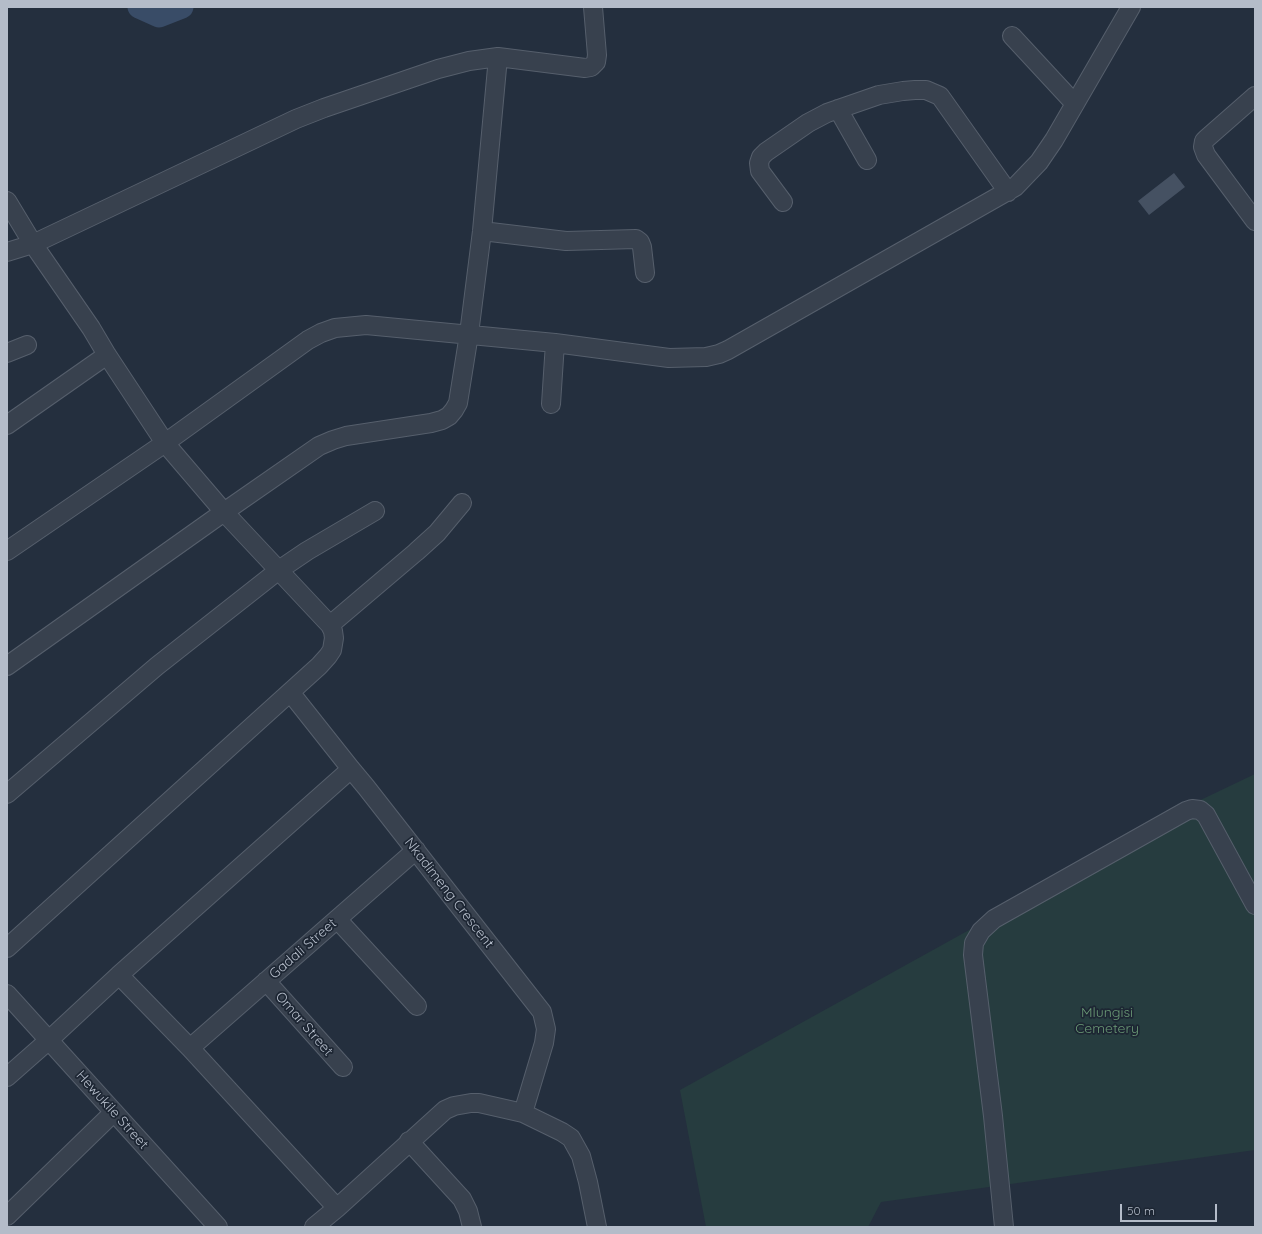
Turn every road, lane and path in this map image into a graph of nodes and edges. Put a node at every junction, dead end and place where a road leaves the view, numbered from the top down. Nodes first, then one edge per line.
1 (593, 7) edge
2 (1132, 7) edge
3 (1012, 36) dead end
4 (498, 57) junction
5 (1255, 96) edge
6 (1075, 104) junction
7 (838, 109) junction
8 (867, 160) dead end
9 (1008, 192) junction
10 (7, 201) edge
11 (783, 202) dead end
12 (1255, 221) edge
13 (482, 231) junction
14 (33, 244) junction
15 (7, 252) edge
16 (645, 273) dead end
17 (469, 334) junction
18 (555, 343) junction
19 (27, 344) dead end
20 (7, 352) edge
21 (107, 355) junction
22 (551, 404) dead end
23 (7, 425) edge
24 (166, 443) junction
25 (462, 503) dead end
26 (375, 511) dead end
27 (224, 512) junction
28 (7, 551) edge
29 (279, 570) junction
30 (330, 624) junction
31 (7, 666) edge
32 (290, 692) junction
33 (351, 769) junction
34 (7, 794) edge
35 (416, 850) junction
36 (1255, 905) edge
37 (337, 918) junction
38 (7, 948) edge
39 (119, 975) junction
40 (266, 981) junction
41 (7, 994) edge
42 (417, 1006) dead end
43 (49, 1040) junction
44 (190, 1048) junction
45 (343, 1067) dead end
46 (7, 1077) edge
47 (114, 1112) junction
48 (523, 1113) junction
49 (410, 1141) junction
50 (337, 1208) junction
51 (7, 1216) edge
52 (218, 1227) edge
53 (314, 1227) edge
54 (472, 1227) edge
55 (597, 1227) edge
56 (1004, 1227) edge

1 - 4 street
2 - 6 street
3 - 6 street
4 - 13 street
4 - 14 street
5 - 12 street
6 - 9 street
7 - 8 street
7 - 9 street
7 - 11 street
9 - 18 street
10 - 14 street
13 - 16 street
13 - 17 street
14 - 15 street
14 - 21 street
17 - 18 street
17 - 24 street
17 - 27 street
18 - 22 street
19 - 20 street
21 - 23 street
21 - 24 street
24 - 27 street
24 - 28 street
25 - 30 street
26 - 29 street
27 - 29 street
27 - 31 street
29 - 30 street
29 - 34 street
30 - 32 street
32 - 33 street, Nkadimeng Crescent
32 - 38 street
33 - 35 street, Nkadimeng Crescent
33 - 39 street
35 - 37 street, Gadali Street
35 - 48 street, Nkadimeng Crescent
36 - 56 street
37 - 40 street, Gadali Street
37 - 42 street
39 - 43 street
39 - 44 street
40 - 44 street, Gadali Street
40 - 45 street, Omar Street
41 - 43 street, Hewukile Street
43 - 46 street
43 - 47 street, Hewukile Street
44 - 50 street
47 - 51 street
47 - 52 street, Hewukile Street
48 - 49 street
48 - 55 street
49 - 50 street
49 - 54 street
50 - 53 street

